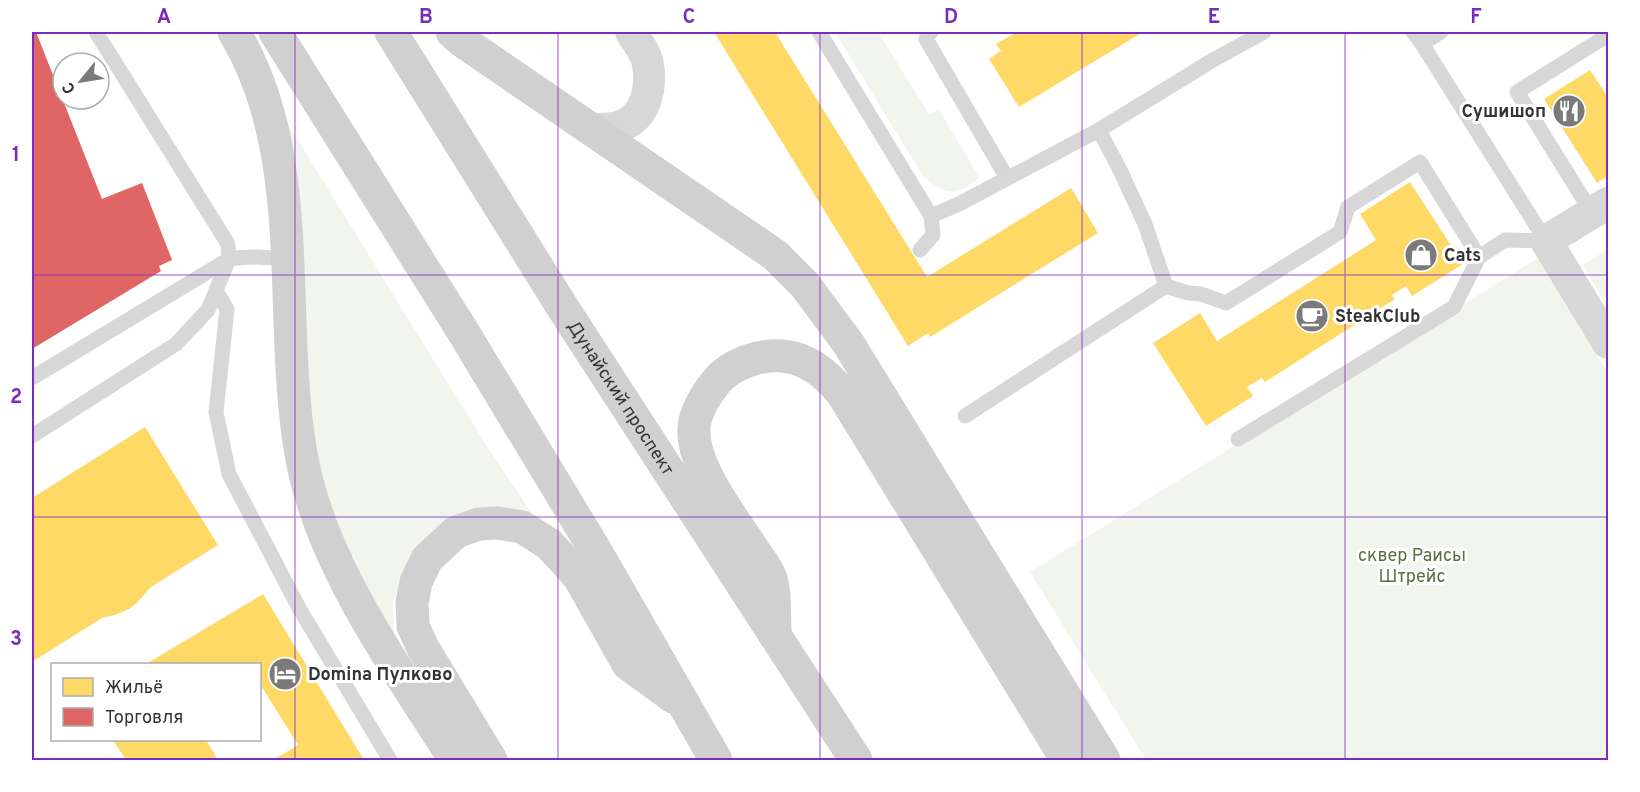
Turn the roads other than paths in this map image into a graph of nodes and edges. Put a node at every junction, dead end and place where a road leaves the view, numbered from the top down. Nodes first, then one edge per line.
1 (96, 32) edge
2 (234, 32) edge
3 (275, 32) edge
4 (391, 32) edge
5 (452, 32) edge
6 (631, 32) edge
7 (819, 32) edge
8 (931, 32) edge
9 (1263, 32) edge
10 (1441, 32) edge
11 (1420, 36) edge
12 (1608, 36) edge
13 (590, 129) junction
14 (1099, 130) junction
15 (1007, 178) junction
16 (1600, 208) edge
17 (931, 216) junction
18 (1546, 241) junction
19 (920, 250) dead end
20 (1479, 257) junction
21 (229, 259) junction
22 (286, 260) junction
23 (1166, 286) junction
24 (216, 291) junction
25 (1608, 343) edge
26 (32, 378) edge
27 (965, 416) dead end
28 (32, 436) edge
29 (1238, 439) dead end
30 (775, 634) junction
31 (684, 705) junction
32 (390, 760) edge
33 (455, 760) edge
34 (490, 760) edge
35 (716, 760) edge
36 (856, 760) edge
37 (1067, 760) edge
38 (1104, 760) edge

1 - 21 lane
2 - 22 main road
3 - 31 main road
4 - 30 main road, Дунайский проспект
5 - 13 main road
6 - 13 street
7 - 17 lane
8 - 15 lane
9 - 14 lane
10 - 11 lane
11 - 18 lane
12 - 16 lane
13 - 38 main road
14 - 15 lane
14 - 23 lane
15 - 17 lane
16 - 18 street
17 - 19 lane
18 - 20 lane
18 - 25 street
20 - 23 lane
20 - 29 lane
21 - 22 lane
21 - 24 lane
21 - 26 lane
22 - 33 main road
23 - 27 lane
24 - 28 lane
24 - 32 lane
30 - 36 main road, Дунайский проспект
30 - 37 main road
31 - 34 main road
31 - 35 main road

